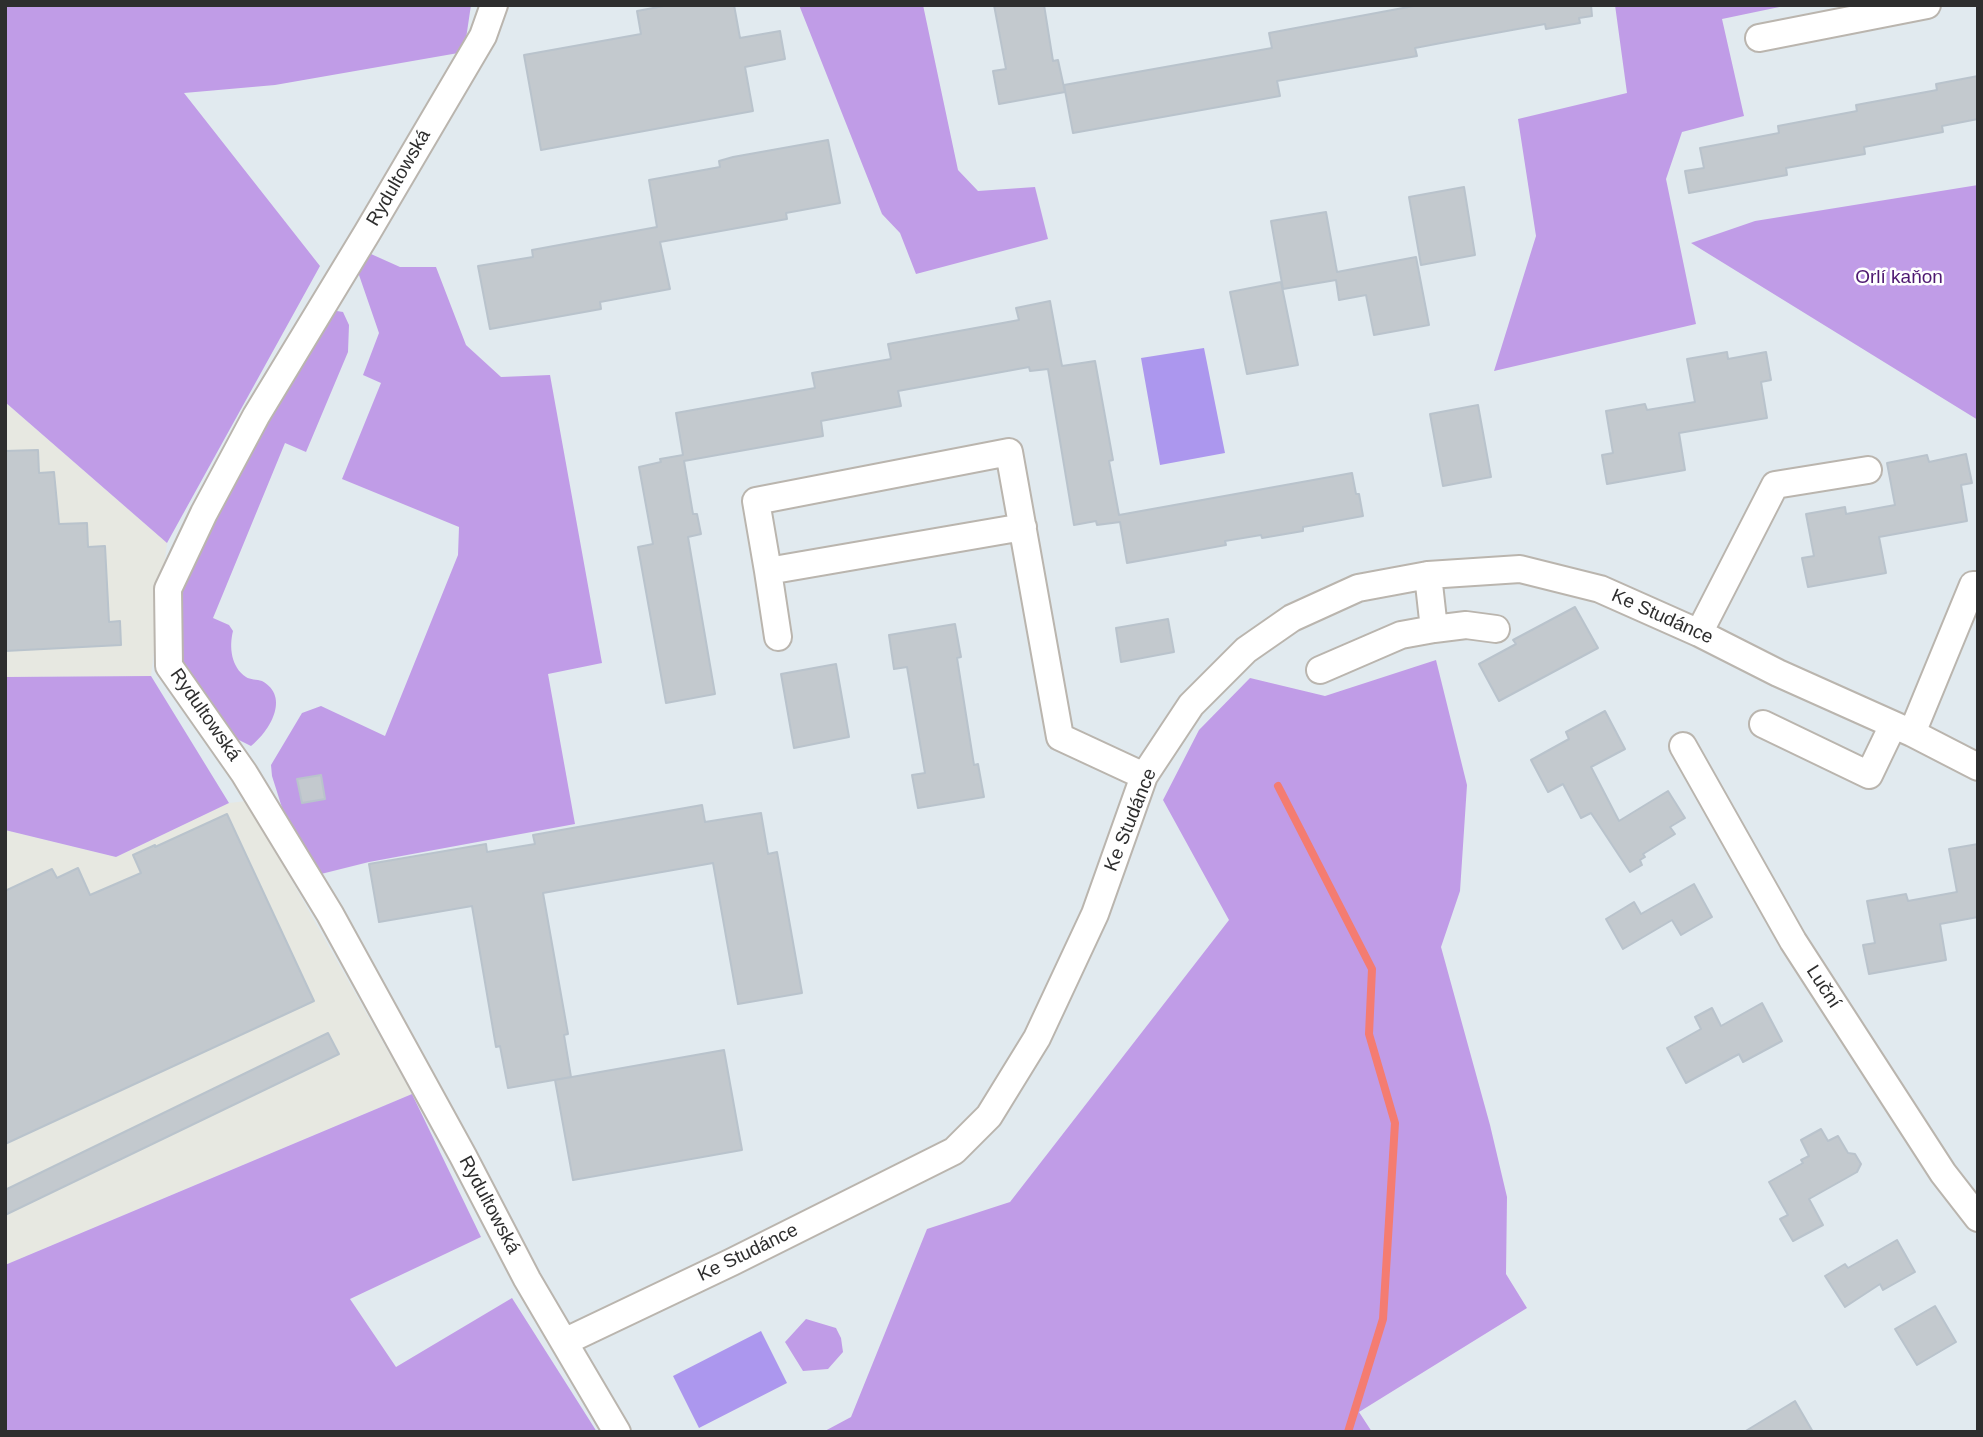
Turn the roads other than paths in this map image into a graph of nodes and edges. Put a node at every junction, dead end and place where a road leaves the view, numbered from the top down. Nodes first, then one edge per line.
1 (494, 5) edge
2 (1927, 5) edge
3 (1759, 38) dead end
4 (1868, 470) dead end
5 (1023, 527) junction
6 (768, 571) junction
7 (1428, 575) junction
8 (1978, 585) edge
9 (1434, 629) junction
10 (1496, 629) dead end
11 (1699, 633) junction
12 (778, 637) dead end
13 (1320, 670) dead end
14 (1763, 724) dead end
15 (1903, 729) junction
16 (1683, 746) dead end
17 (1978, 767) edge
18 (1144, 776) junction
19 (1978, 1218) edge
20 (564, 1342) junction
21 (617, 1432) edge

1 - 20 street, Rydultowská
2 - 3 street
4 - 11 street
5 - 6 street
5 - 6 street
5 - 18 street
6 - 12 street
7 - 9 street
7 - 11 street, Ke Studánce
7 - 18 street, Ke Studánce
8 - 15 street
9 - 10 street
9 - 13 street
11 - 15 street, Ke Studánce
14 - 15 street
15 - 17 street, Ke Studánce
16 - 19 street, Luční
18 - 20 street, Ke Studánce
20 - 21 street

